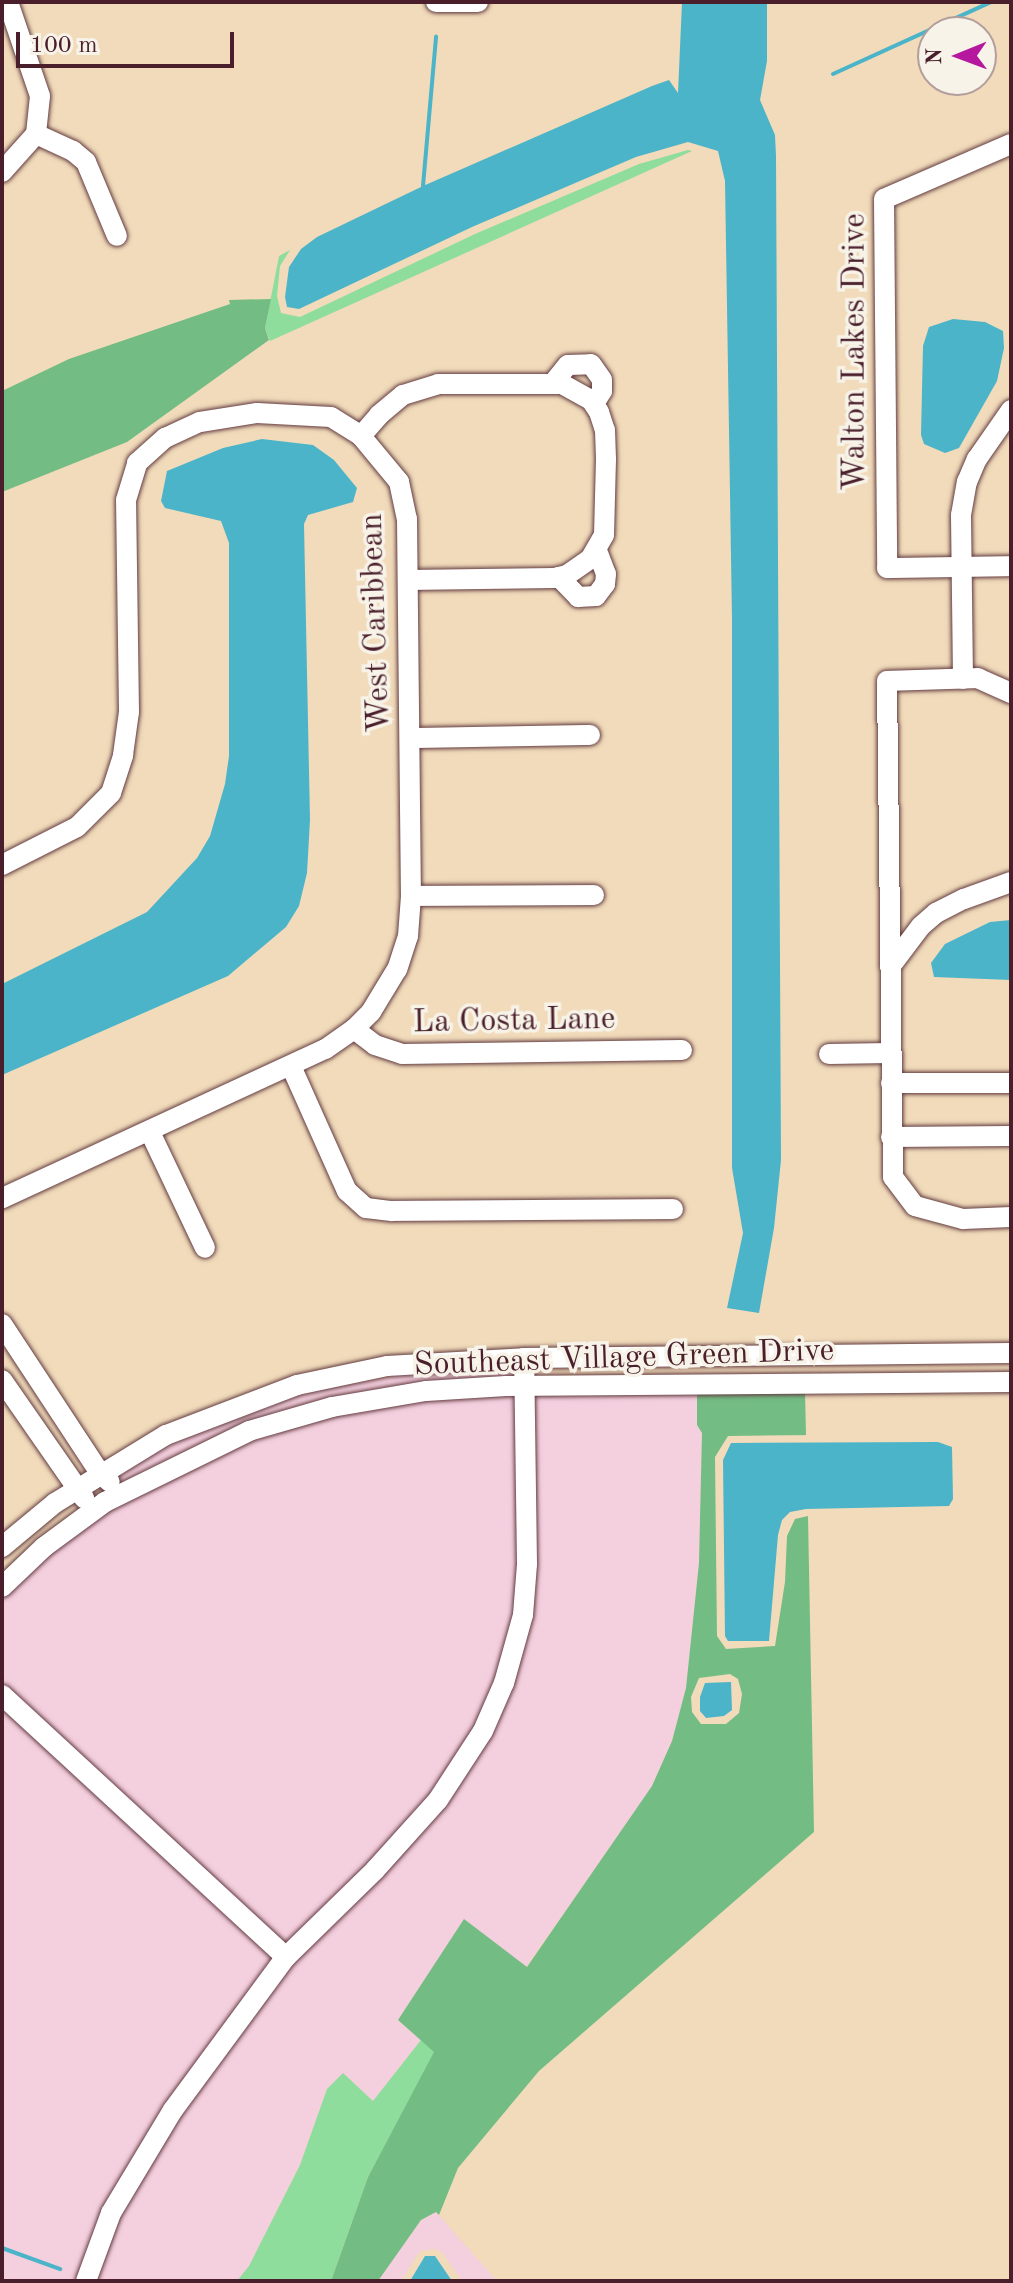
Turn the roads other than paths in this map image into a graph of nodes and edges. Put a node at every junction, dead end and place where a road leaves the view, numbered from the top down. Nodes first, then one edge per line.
1 (5, 2) edge
2 (436, 2) edge
3 (478, 2) edge
4 (36, 134) junction
5 (1011, 144) edge
6 (2, 172) edge
7 (117, 236) dead end
8 (554, 382) junction
9 (594, 404) junction
10 (1011, 410) edge
11 (361, 436) junction
12 (597, 550) junction
13 (962, 566) junction
14 (1011, 566) edge
15 (559, 577) junction
16 (408, 580) junction
17 (963, 679) junction
18 (1011, 693) edge
19 (590, 735) dead end
20 (412, 738) junction
21 (2, 865) edge
22 (1011, 882) edge
23 (594, 895) dead end
24 (411, 896) junction
25 (890, 967) junction
26 (354, 1029) junction
27 (682, 1050) dead end
28 (890, 1053) junction
29 (829, 1054) dead end
30 (291, 1066) junction
31 (891, 1083) junction
32 (1011, 1083) edge
33 (150, 1132) junction
34 (1011, 1136) edge
35 (891, 1137) junction
36 (2, 1198) edge
37 (673, 1209) dead end
38 (1011, 1217) edge
39 (205, 1248) dead end
40 (2, 1324) edge
41 (1011, 1353) edge
42 (524, 1358) junction
43 (2, 1380) edge
44 (1011, 1382) edge
45 (525, 1386) junction
46 (100, 1473) junction
47 (77, 1488) junction
48 (122, 1493) junction
49 (92, 1511) junction
50 (2, 1547) edge
51 (2, 1587) edge
52 (2, 1695) edge
53 (286, 1957) junction
54 (86, 2281) edge

1 - 4 street
2 - 3 street
4 - 6 street
4 - 7 street
5 - 13 street, Walton Lakes Drive
8 - 9 street
8 - 9 street
8 - 11 street
9 - 12 street
10 - 13 street
11 - 16 street, West Caribbean
11 - 21 street, West Caribbean
12 - 15 street
12 - 15 street
13 - 14 street, Walton Lakes Drive
13 - 17 street
15 - 16 street
16 - 20 street, West Caribbean
17 - 18 street
17 - 25 street
19 - 20 street
20 - 24 street, West Caribbean
22 - 25 street
23 - 24 street
24 - 26 street, West Caribbean
25 - 28 street
26 - 27 street, La Costa Lane
26 - 30 street, West Caribbean
28 - 29 street
28 - 31 street
30 - 33 street, West Caribbean
30 - 37 street
31 - 32 street
31 - 35 street
33 - 36 street, West Caribbean
33 - 39 street
34 - 35 street
35 - 38 street
40 - 46 street
41 - 42 street, Southeast Village Green Drive
42 - 45 street
42 - 46 street, Southeast Village Green Drive
43 - 47 street
44 - 45 street, Southeast Village Green Drive
45 - 48 street, Southeast Village Green Drive
45 - 53 street
46 - 47 street, Southeast Village Green Drive
46 - 48 street
47 - 49 street
47 - 50 street, Southeast Village Green Drive
48 - 49 street, Southeast Village Green Drive
49 - 51 street, Southeast Village Green Drive
52 - 53 street
53 - 54 street

